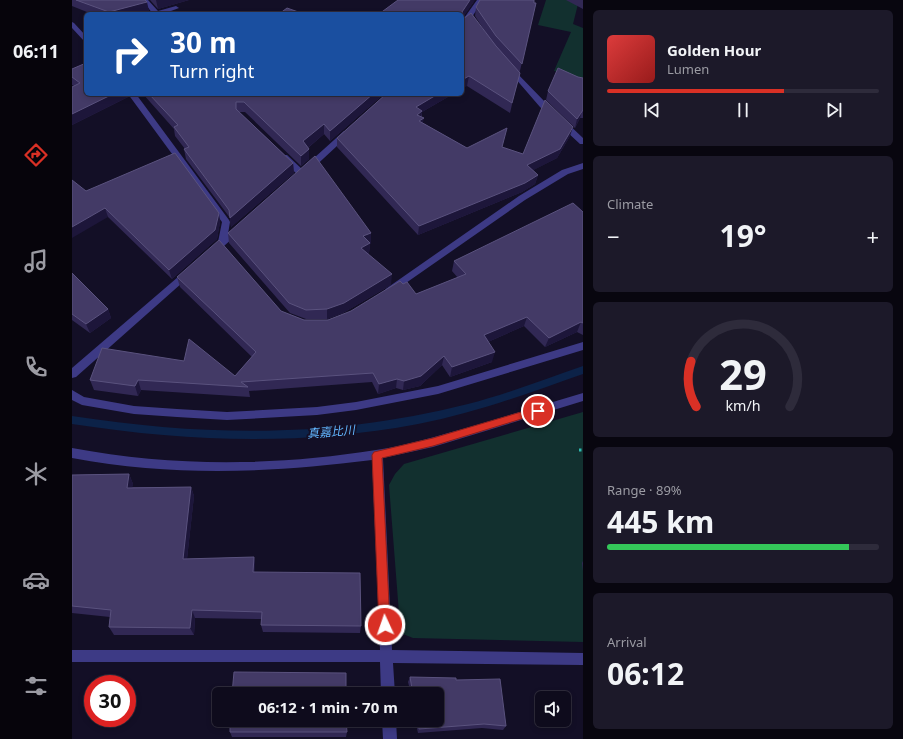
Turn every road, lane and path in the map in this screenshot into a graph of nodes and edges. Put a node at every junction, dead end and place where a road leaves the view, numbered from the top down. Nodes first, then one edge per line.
1 (145, 0) edge
2 (480, 0) edge
3 (176, 8) dead end
4 (155, 12) edge
5 (163, 12) edge
6 (72, 24) edge
7 (464, 24) edge
8 (84, 38) edge
9 (504, 62) edge
10 (133, 96) edge
11 (355, 126) edge
12 (583, 142) edge
13 (280, 152) edge
14 (583, 166) edge
15 (245, 223) edge
16 (225, 246) junction
17 (385, 294) edge
18 (583, 346) edge
19 (72, 374) edge
20 (72, 394) edge
21 (583, 397) edge
22 (579, 450) dead end
23 (583, 450) edge
24 (72, 453) edge
25 (377, 455) junction
26 (72, 656) edge
27 (386, 656) junction
28 (583, 659) edge
29 (388, 687) edge
30 (389, 727) edge
31 (390, 739) edge

1 - 4 street
2 - 7 street
3 - 5 street
6 - 8 street
9 - 12 street
10 - 16 street
11 - 13 street
14 - 17 street
15 - 16 street
16 - 19 street
18 - 20 street
21 - 25 street
22 - 23 path
24 - 25 street
25 - 27 street
26 - 27 street
27 - 28 street
27 - 29 street
30 - 31 street

